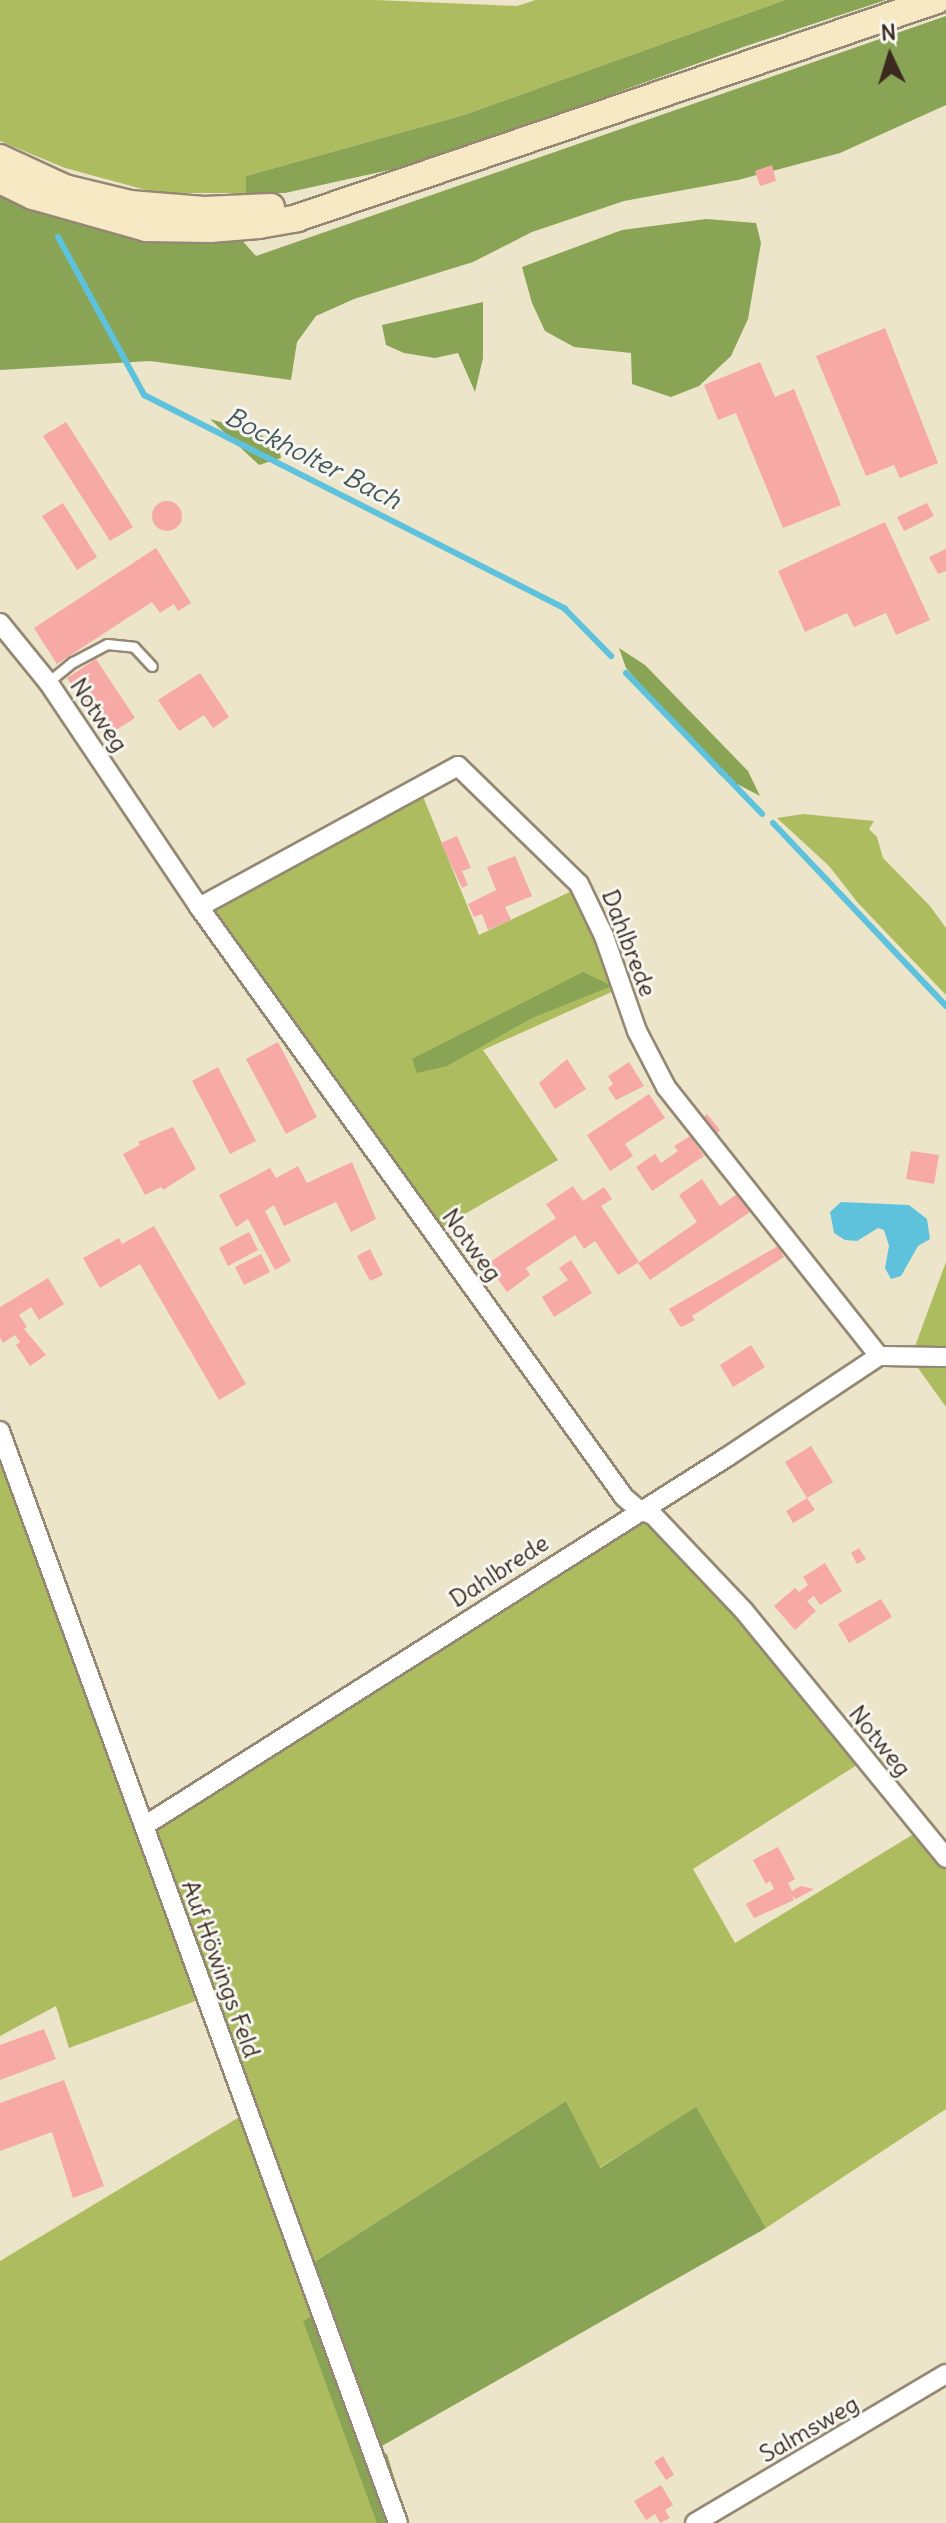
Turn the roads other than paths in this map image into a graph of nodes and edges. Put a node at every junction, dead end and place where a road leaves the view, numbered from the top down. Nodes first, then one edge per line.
1 (937, 0) edge
2 (0, 158) edge
3 (0, 180) edge
4 (378, 191) junction
5 (0, 623) edge
6 (152, 666) dead end
7 (48, 682) junction
8 (199, 907) junction
9 (879, 1356) junction
10 (946, 1357) edge
11 (0, 1431) edge
12 (639, 1510) junction
13 (144, 1826) junction
14 (946, 1858) edge
15 (946, 2374) edge
16 (398, 2523) edge
17 (695, 2523) edge

1 - 4 main road
2 - 4 main road
3 - 4 main road
5 - 7 street, Notweg
6 - 7 lane
7 - 8 street, Notweg
8 - 9 street, Dahlbrede
8 - 12 street, Notweg
9 - 10 street
9 - 12 street, Dahlbrede
11 - 13 street, Auf Höwings Feld
12 - 13 street, Dahlbrede
12 - 14 street, Notweg
13 - 16 street, Auf Höwings Feld
15 - 17 street, Salmsweg

